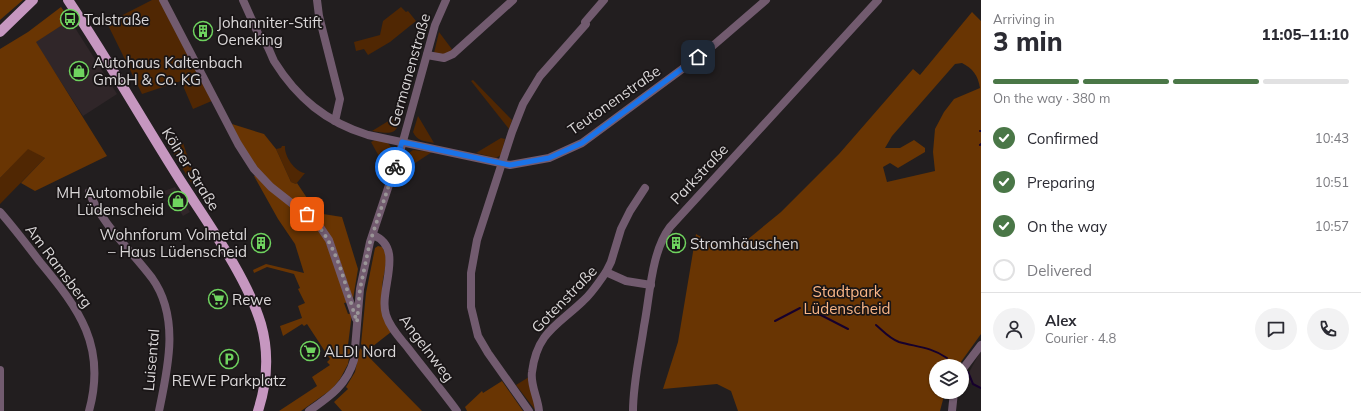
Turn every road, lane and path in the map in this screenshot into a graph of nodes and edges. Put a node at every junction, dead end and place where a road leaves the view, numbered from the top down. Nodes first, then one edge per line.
1 (32, 0) edge
2 (68, 0) edge
3 (163, 0) edge
4 (243, 0) edge
5 (317, 0) edge
6 (446, 0) edge
7 (513, 0) edge
8 (604, 0) edge
9 (766, 0) edge
10 (878, 0) edge
11 (0, 32) edge
12 (427, 55) junction
13 (335, 121) junction
14 (402, 142) junction
15 (503, 163) junction
16 (645, 188) dead end
17 (89, 192) dead end
18 (0, 212) edge
19 (372, 235) junction
20 (606, 272) junction
21 (651, 285) junction
22 (357, 322) junction
23 (981, 345) edge
24 (969, 361) edge
25 (0, 370) edge
26 (953, 399) edge
27 (0, 411) edge
28 (89, 411) edge
29 (159, 411) edge
30 (258, 411) edge
31 (309, 411) edge
32 (457, 411) edge
33 (529, 411) edge
34 (539, 411) edge
35 (633, 411) edge
36 (952, 411) edge

1 - 11 main road
2 - 30 main road, Kölner Straße
3 - 22 street
4 - 13 street, Teutonenstraße
5 - 13 street
6 - 12 street, Germanenstraße
7 - 12 street
8 - 15 street
9 - 15 street, Teutonenstraße
10 - 21 street, Parkstraße
12 - 14 street, Germanenstraße
13 - 14 street, Teutonenstraße
14 - 15 street, Teutonenstraße
14 - 19 street, Germanenstraße
15 - 33 street
16 - 20 street
17 - 29 street, Luisental
18 - 28 street, Am Ramsberg
19 - 22 street, Germanenstraße
19 - 32 street, Angelnweg
20 - 21 street, Gotenstraße
20 - 34 street, Gotenstraße
21 - 35 street, Parkstraße
22 - 31 street, Germanenstraße
23 - 24 street
25 - 27 street
26 - 36 street

